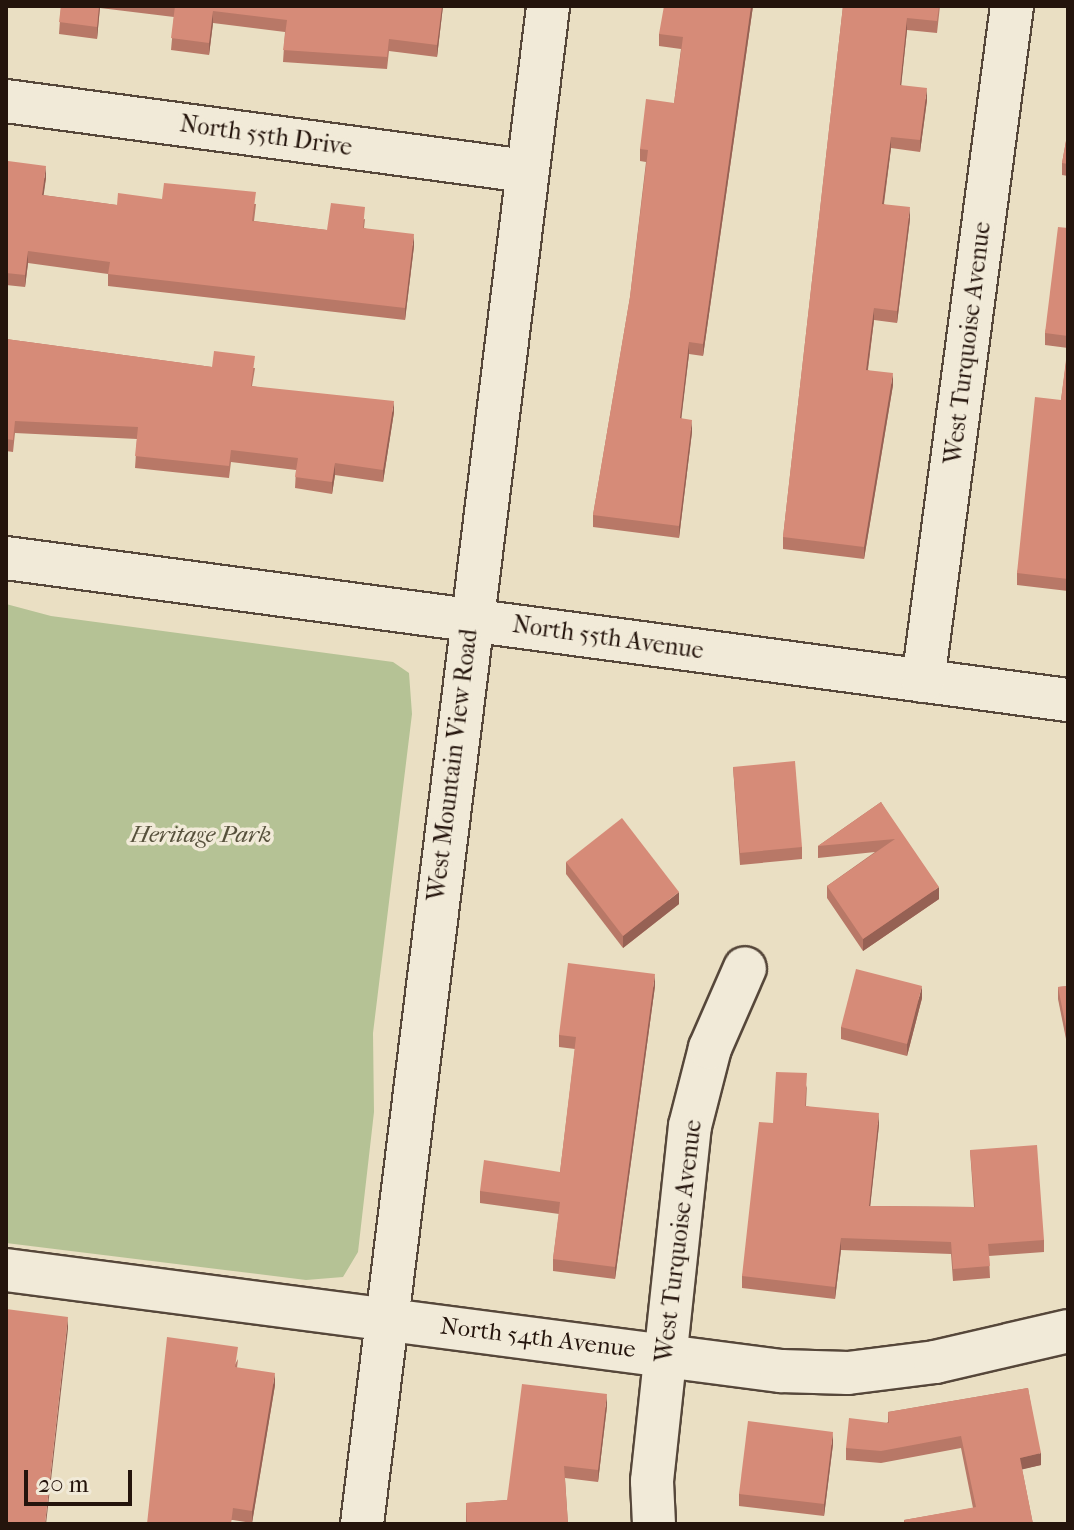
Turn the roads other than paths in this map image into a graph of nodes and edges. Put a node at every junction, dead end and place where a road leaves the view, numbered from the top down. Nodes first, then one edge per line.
1 (548, 6) edge
2 (1012, 6) edge
3 (6, 101) edge
4 (526, 171) junction
5 (6, 558) edge
6 (472, 619) junction
7 (923, 681) junction
8 (1068, 700) edge
9 (745, 968) dead end
10 (6, 1270) edge
11 (387, 1320) junction
12 (1068, 1331) edge
13 (666, 1353) junction
14 (362, 1524) edge
15 (654, 1524) edge

1 - 4 street, West Mountain View Road
2 - 7 street, West Turquoise Avenue
3 - 4 street, North 55th Drive
4 - 6 street, West Mountain View Road
5 - 6 street, North 55th Avenue
6 - 7 street, North 55th Avenue
6 - 11 street, West Mountain View Road
7 - 8 street, North 55th Avenue
9 - 13 street, West Turquoise Avenue
10 - 11 street, North 54th Avenue
11 - 13 street, North 54th Avenue
11 - 14 street, West Mountain View Road
12 - 13 street, North 54th Avenue
13 - 15 street, West Turquoise Avenue

